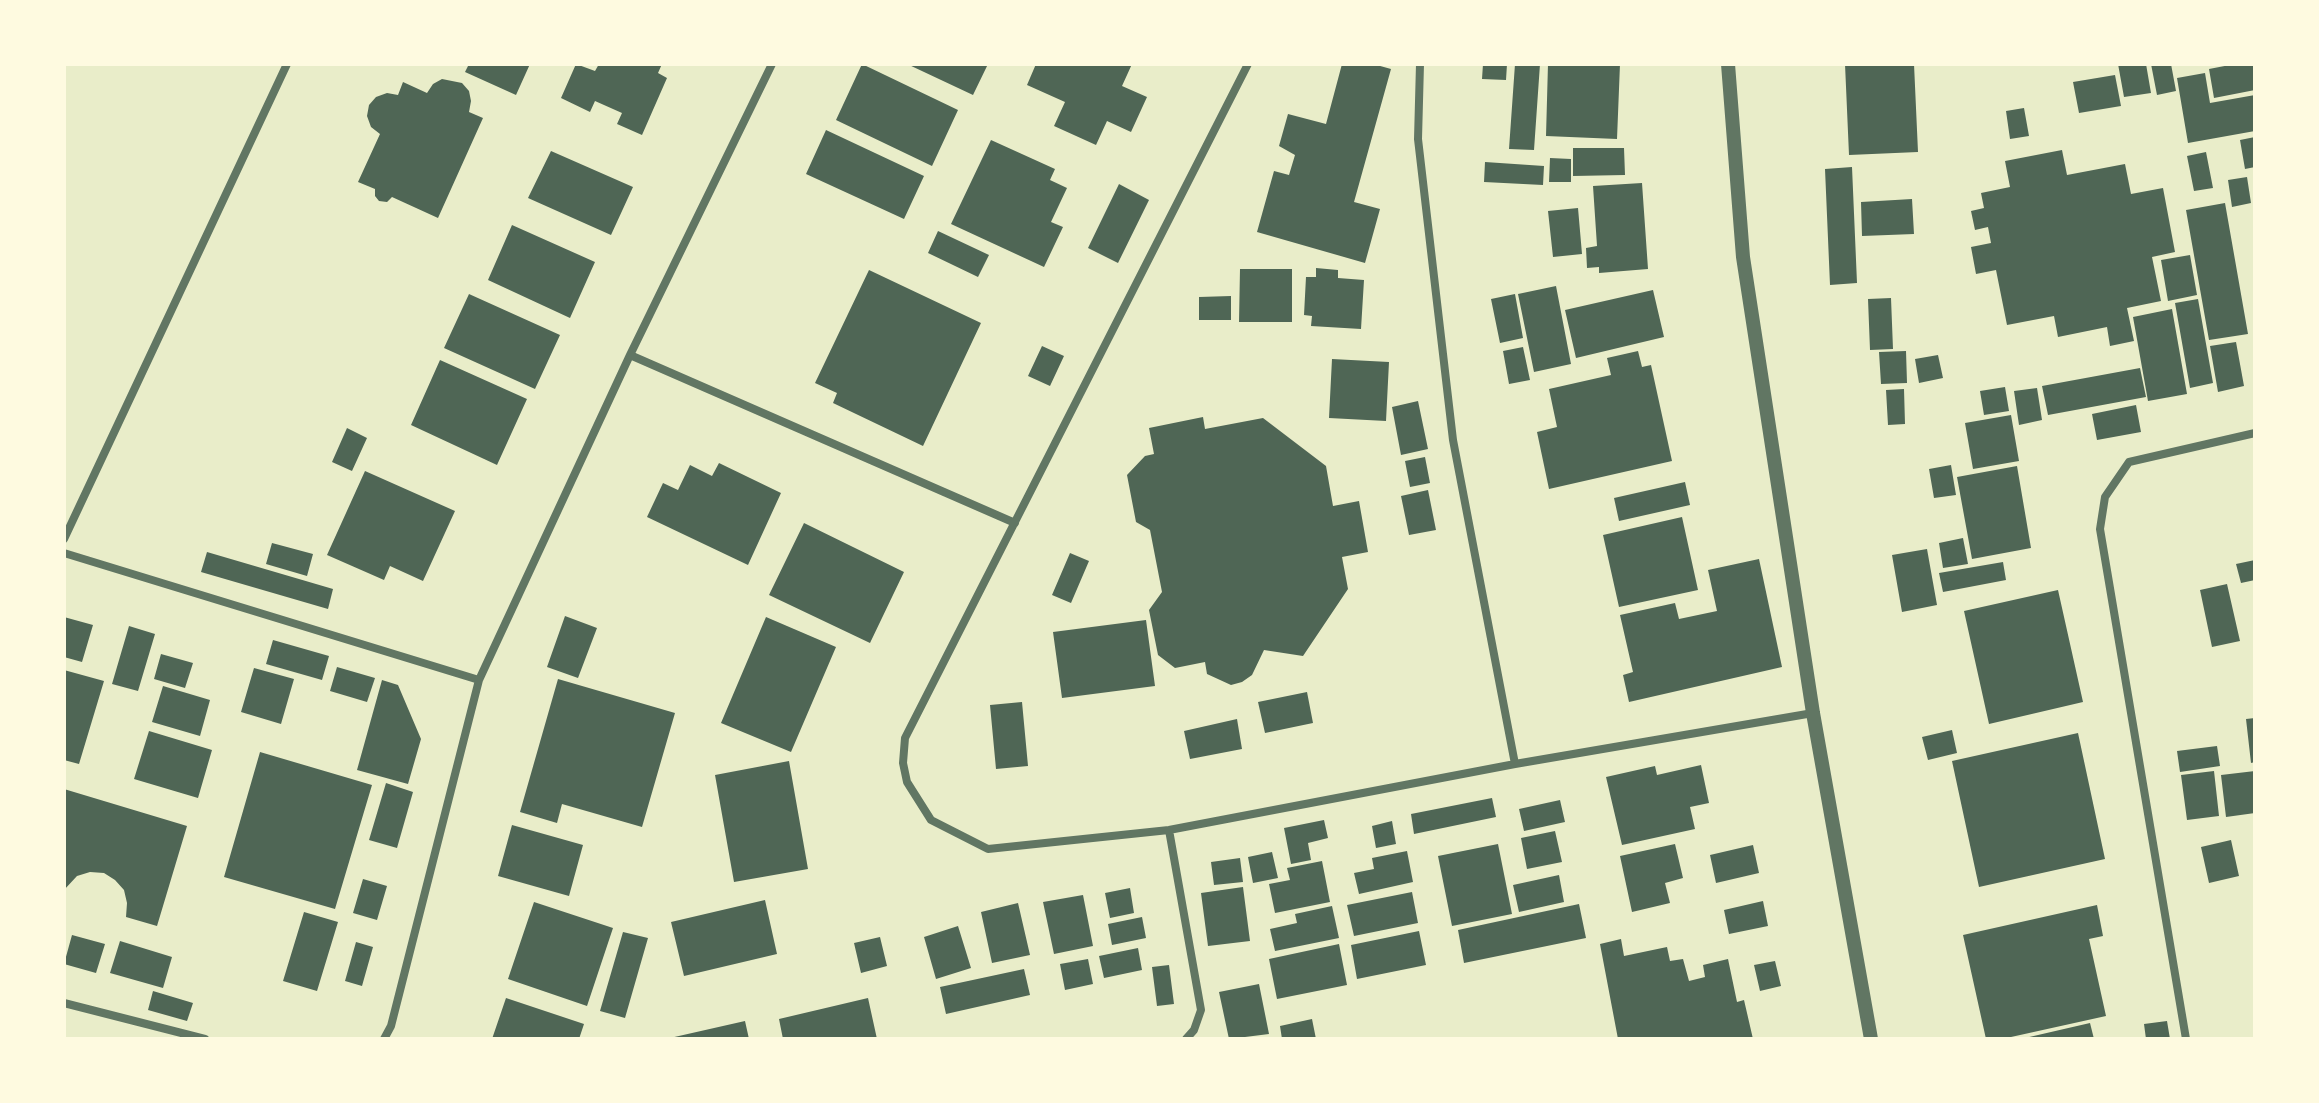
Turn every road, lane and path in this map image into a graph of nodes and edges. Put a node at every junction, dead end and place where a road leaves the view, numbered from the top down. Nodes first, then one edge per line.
1 (287, 64) edge
2 (772, 64) edge
3 (1248, 64) edge
4 (1420, 64) edge
5 (1728, 64) edge
6 (630, 355) junction
7 (2255, 433) edge
8 (1015, 523) junction
9 (64, 539) edge
10 (64, 553) edge
11 (479, 680) junction
12 (1813, 713) junction
13 (1515, 764) junction
14 (1169, 830) junction
15 (64, 1003) edge
16 (205, 1039) edge
17 (384, 1039) edge
18 (1186, 1039) edge
19 (1871, 1039) edge
20 (2186, 1039) edge

1 - 9 street
2 - 6 street
3 - 8 street
4 - 13 street
5 - 12 street
6 - 8 street
6 - 11 street
7 - 20 street
8 - 14 street
10 - 11 street
11 - 17 street
12 - 13 street
12 - 19 street
13 - 14 street
14 - 18 street
15 - 16 street

